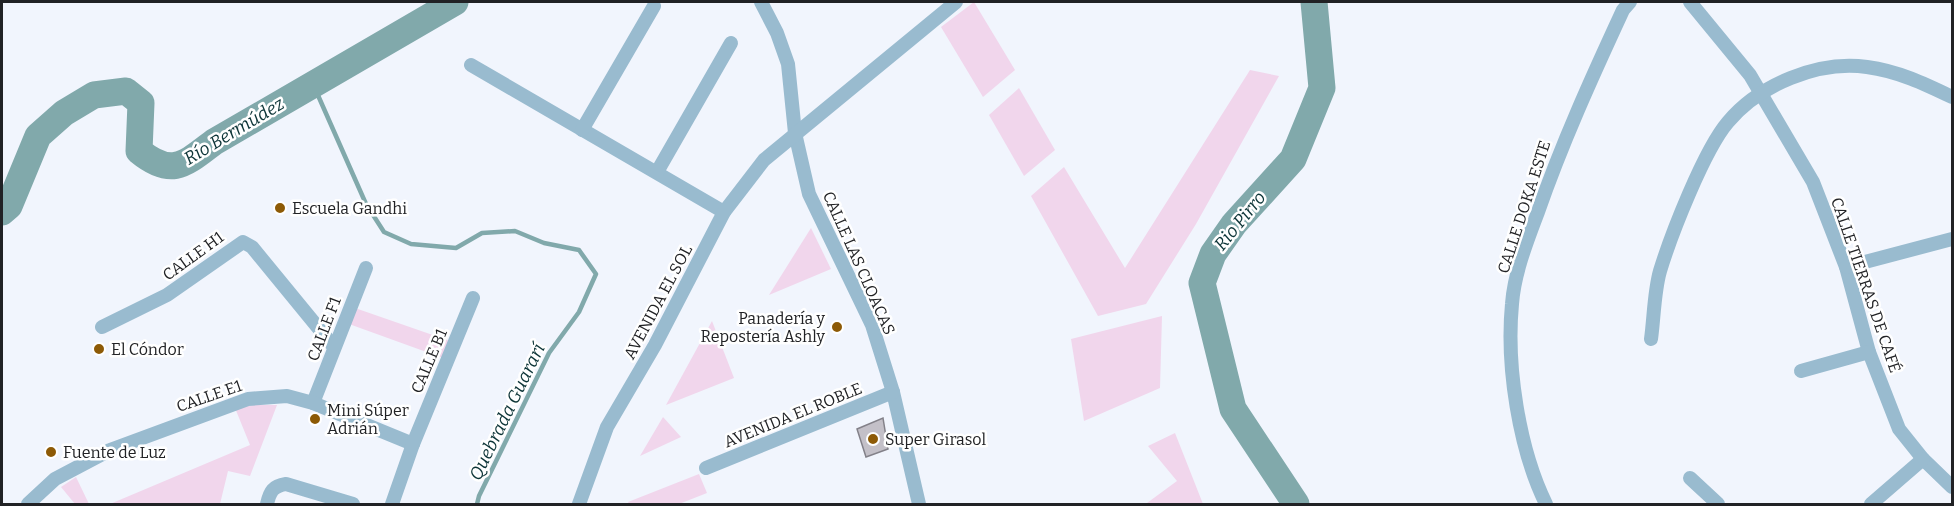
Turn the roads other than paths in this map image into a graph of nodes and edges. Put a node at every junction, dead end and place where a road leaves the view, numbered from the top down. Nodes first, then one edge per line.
1 (760, 2) edge
2 (956, 2) edge
3 (1630, 2) edge
4 (1690, 2) edge
5 (654, 6) dead end
6 (731, 44) dead end
7 (471, 65) dead end
8 (1760, 93) junction
9 (1953, 97) edge
10 (582, 130) junction
11 (795, 133) junction
12 (657, 172) junction
13 (724, 212) junction
14 (1953, 239) edge
15 (1846, 267) junction
16 (366, 268) dead end
17 (473, 298) dead end
18 (102, 327) dead end
19 (1651, 339) dead end
20 (334, 347) junction
21 (1869, 352) junction
22 (1801, 371) dead end
23 (893, 392) junction
24 (314, 403) junction
25 (413, 444) junction
26 (1923, 459) junction
27 (706, 468) dead end
28 (1690, 478) dead end
29 (1953, 487) edge
30 (28, 504) edge
31 (267, 504) edge
32 (352, 504) edge
33 (392, 504) edge
34 (579, 504) edge
35 (919, 504) edge
36 (1546, 504) edge
37 (1718, 504) edge
38 (1871, 504) edge

1 - 11 street, CALLE LAS CLOACAS
2 - 11 street, AVENIDA EL SOL
3 - 36 street, CALLE DOKA ESTE
4 - 8 street, CALLE TIERRAS DE CAFÉ
5 - 10 street
6 - 12 street
7 - 10 street
8 - 9 street
8 - 15 street, CALLE TIERRAS DE CAFÉ
8 - 19 street
10 - 12 street
11 - 13 street, AVENIDA EL SOL
11 - 23 street, CALLE LAS CLOACAS
12 - 13 street
13 - 34 street, AVENIDA EL SOL
14 - 15 street
15 - 21 street, CALLE TIERRAS DE CAFÉ
16 - 20 street, CALLE F1
17 - 25 street, CALLE B1
18 - 20 street, CALLE H1
20 - 24 street, CALLE F1
21 - 22 street
21 - 26 street, CALLE TIERRAS DE CAFÉ
23 - 27 street, AVENIDA EL ROBLE
23 - 35 street, CALLE LAS CLOACAS
24 - 25 street, CALLE E1
24 - 30 street, CALLE E1
25 - 33 street, CALLE B1
26 - 29 street, CALLE TIERRAS DE CAFÉ
26 - 38 street
28 - 37 street
31 - 32 street

